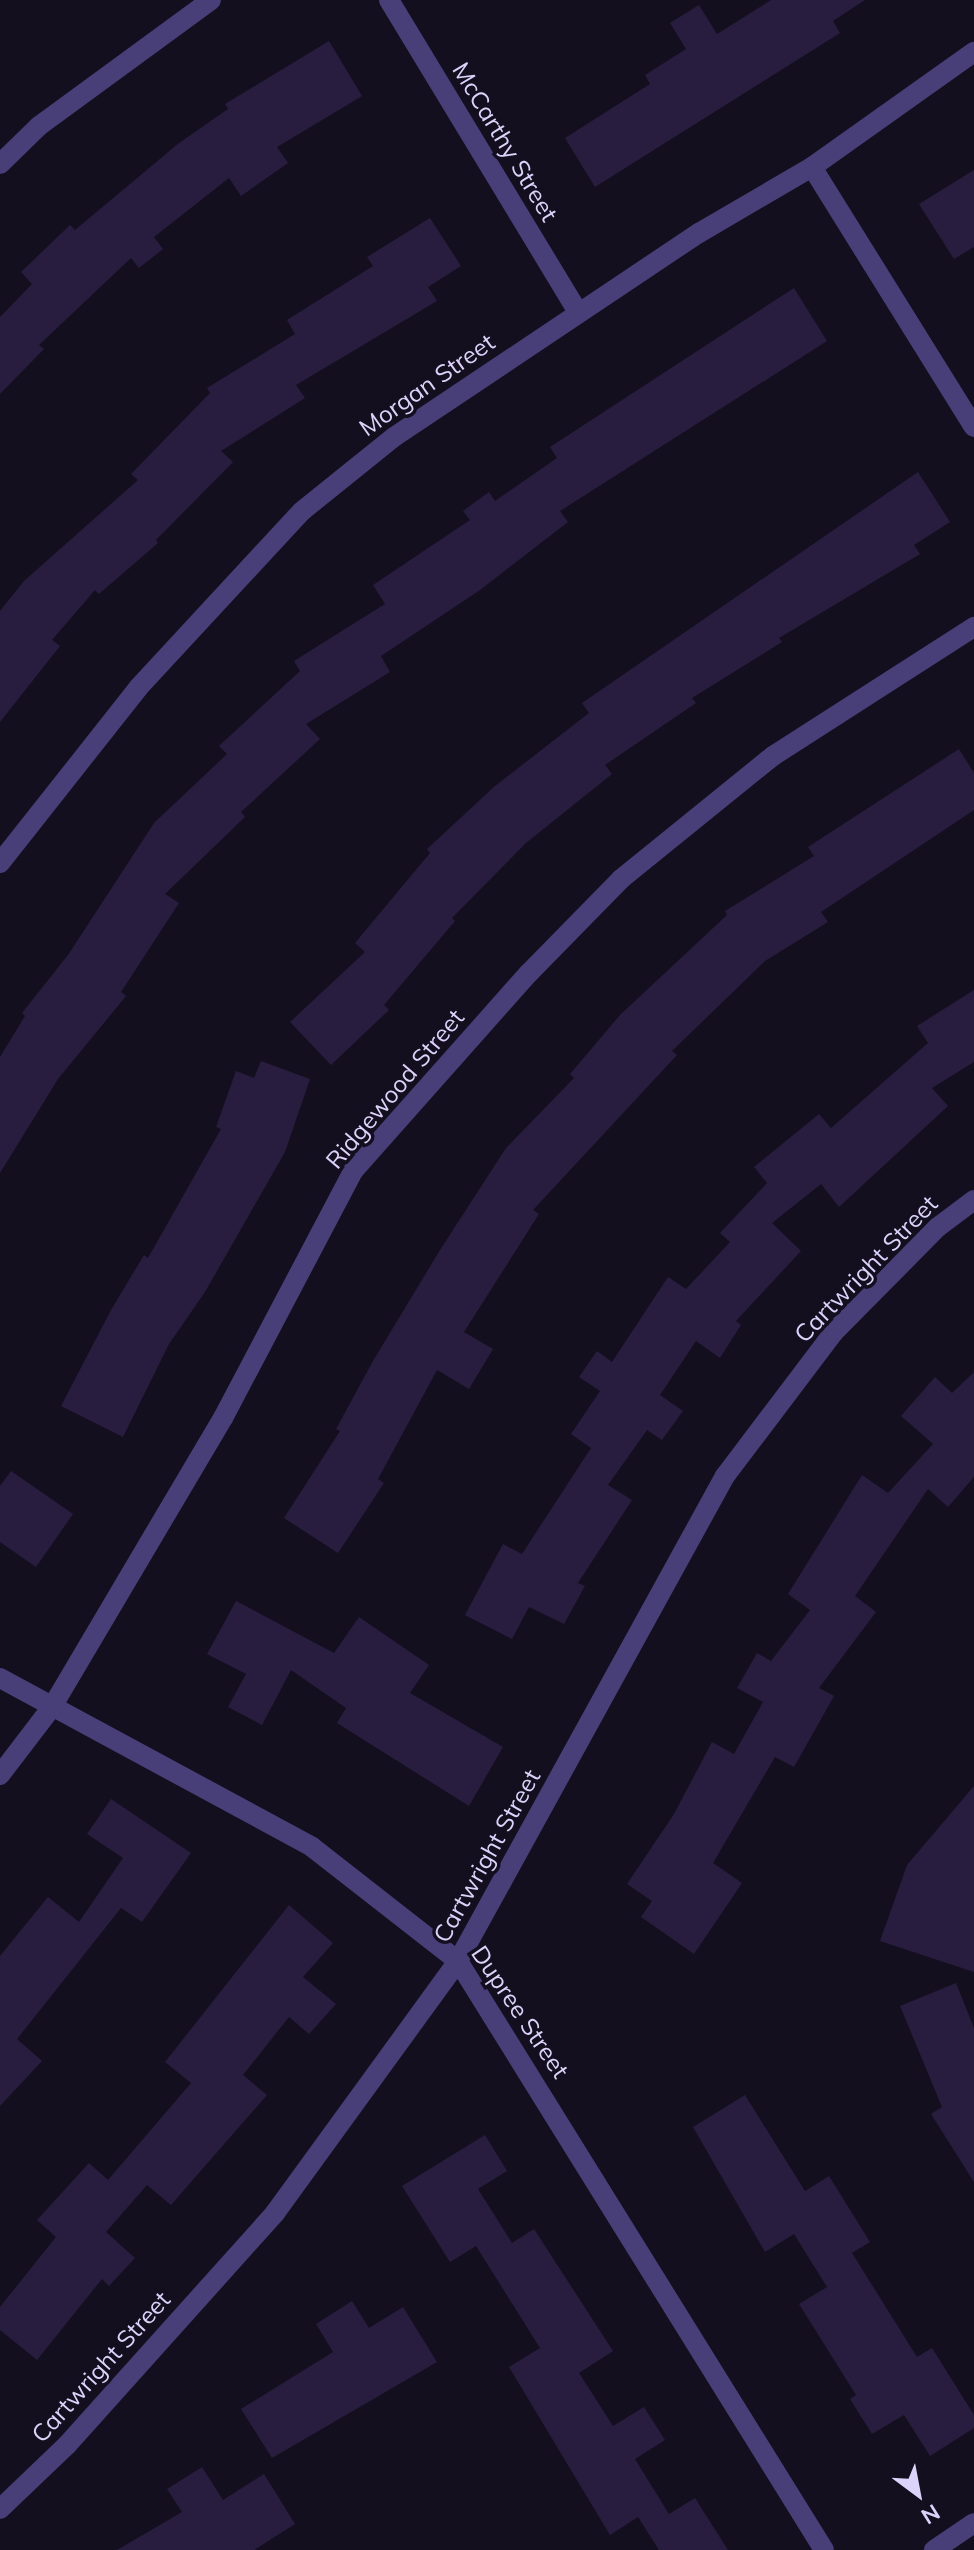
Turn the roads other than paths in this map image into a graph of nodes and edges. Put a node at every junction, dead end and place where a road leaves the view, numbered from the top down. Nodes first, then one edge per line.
1 (211, 0) edge
2 (389, 0) edge
3 (974, 52) edge
4 (0, 164) edge
5 (812, 167) junction
6 (578, 312) junction
7 (974, 427) edge
8 (974, 627) edge
9 (0, 863) edge
10 (974, 1200) edge
11 (0, 1678) edge
12 (52, 1707) junction
13 (0, 1775) edge
14 (458, 1961) junction
15 (0, 2509) edge
16 (974, 2523) edge
17 (824, 2550) edge
18 (934, 2550) edge

1 - 4 street
2 - 6 street, McCarthy Street
3 - 5 street, Morgan Street
5 - 6 street, Morgan Street
5 - 7 street
6 - 9 street, Morgan Street
8 - 12 street, Ridgewood Street
10 - 14 street, Cartwright Street
11 - 12 street, Dupree Street
12 - 13 street, Ridgewood Street
12 - 14 street, Dupree Street
14 - 15 street, Cartwright Street
14 - 17 street, Dupree Street
16 - 18 street

